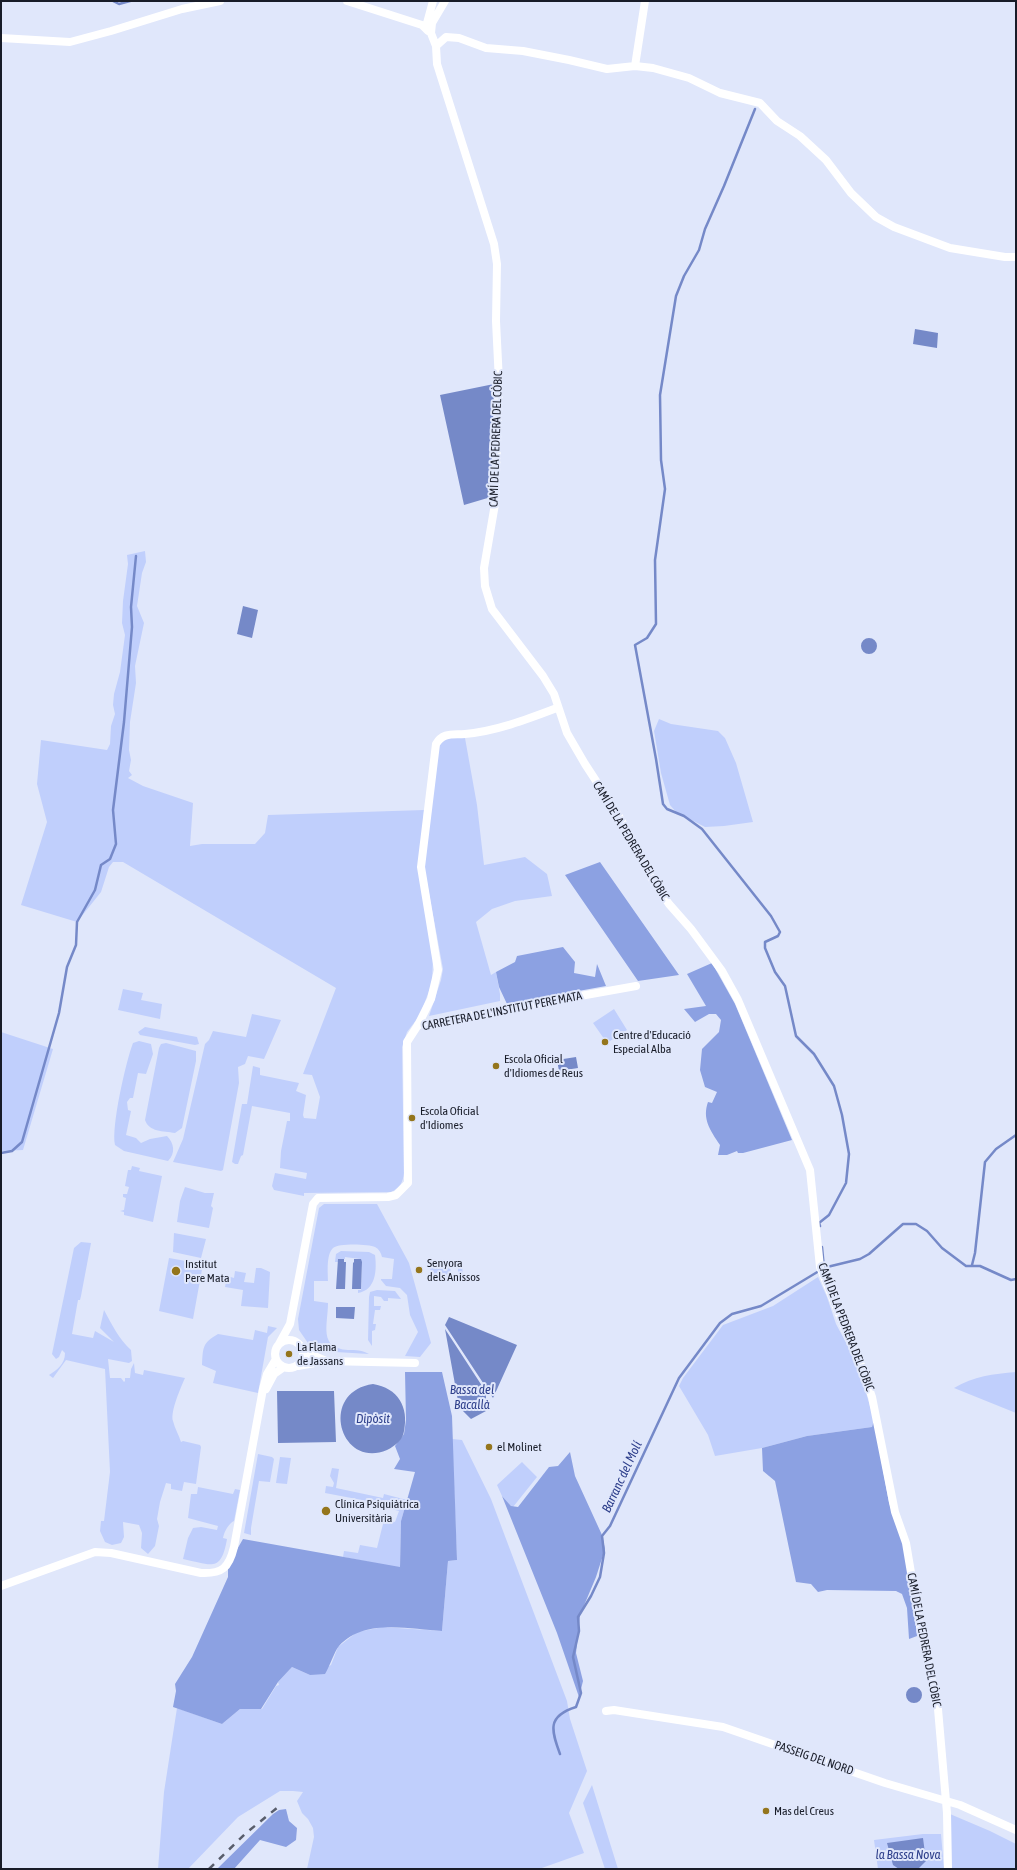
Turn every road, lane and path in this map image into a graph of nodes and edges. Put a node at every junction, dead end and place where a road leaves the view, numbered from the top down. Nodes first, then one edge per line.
1 (220, 1) edge
2 (347, 1) edge
3 (433, 1) edge
4 (445, 1) edge
5 (645, 1) edge
6 (431, 34) junction
7 (1, 38) edge
8 (436, 46) junction
9 (635, 66) junction
10 (1016, 257) edge
11 (558, 708) junction
12 (636, 986) dead end
13 (418, 1025) junction
14 (290, 1324) junction
15 (296, 1342) junction
16 (279, 1344) junction
17 (303, 1351) junction
18 (276, 1359) junction
19 (326, 1361) junction
20 (415, 1363) dead end
21 (298, 1366) junction
22 (284, 1368) junction
23 (263, 1394) junction
24 (1, 1586) edge
25 (606, 1710) dead end
26 (945, 1800) junction
27 (1016, 1830) edge
28 (948, 1869) edge

1 - 7 street
2 - 6 street
3 - 6 street, CAMÍ DE LA PEDRERA DEL CÒBIC
4 - 6 street
5 - 9 street
6 - 8 street, CAMÍ DE LA PEDRERA DEL CÒBIC
8 - 9 street
8 - 11 street, CAMÍ DE LA PEDRERA DEL CÒBIC
9 - 10 street
11 - 13 street
11 - 26 street, CAMÍ DE LA PEDRERA DEL CÒBIC
12 - 13 street, CARRETERA DE L'INSTITUT PERE MATA
13 - 14 street, CARRETERA DE L'INSTITUT PERE MATA
14 - 15 street, CARRETERA DE L'INSTITUT PERE MATA
14 - 16 street, CARRETERA DE L'INSTITUT PERE MATA
15 - 16 street
15 - 17 street
16 - 18 street
17 - 19 street
17 - 21 street
18 - 22 street
18 - 23 street
19 - 20 street
19 - 21 street
21 - 22 street
22 - 23 street
23 - 24 street
25 - 26 street, PASSEIG DEL NORD
26 - 27 street, PASSEIG DEL NORD
26 - 28 street, CAMÍ DE LA PEDRERA DEL CÒBIC

